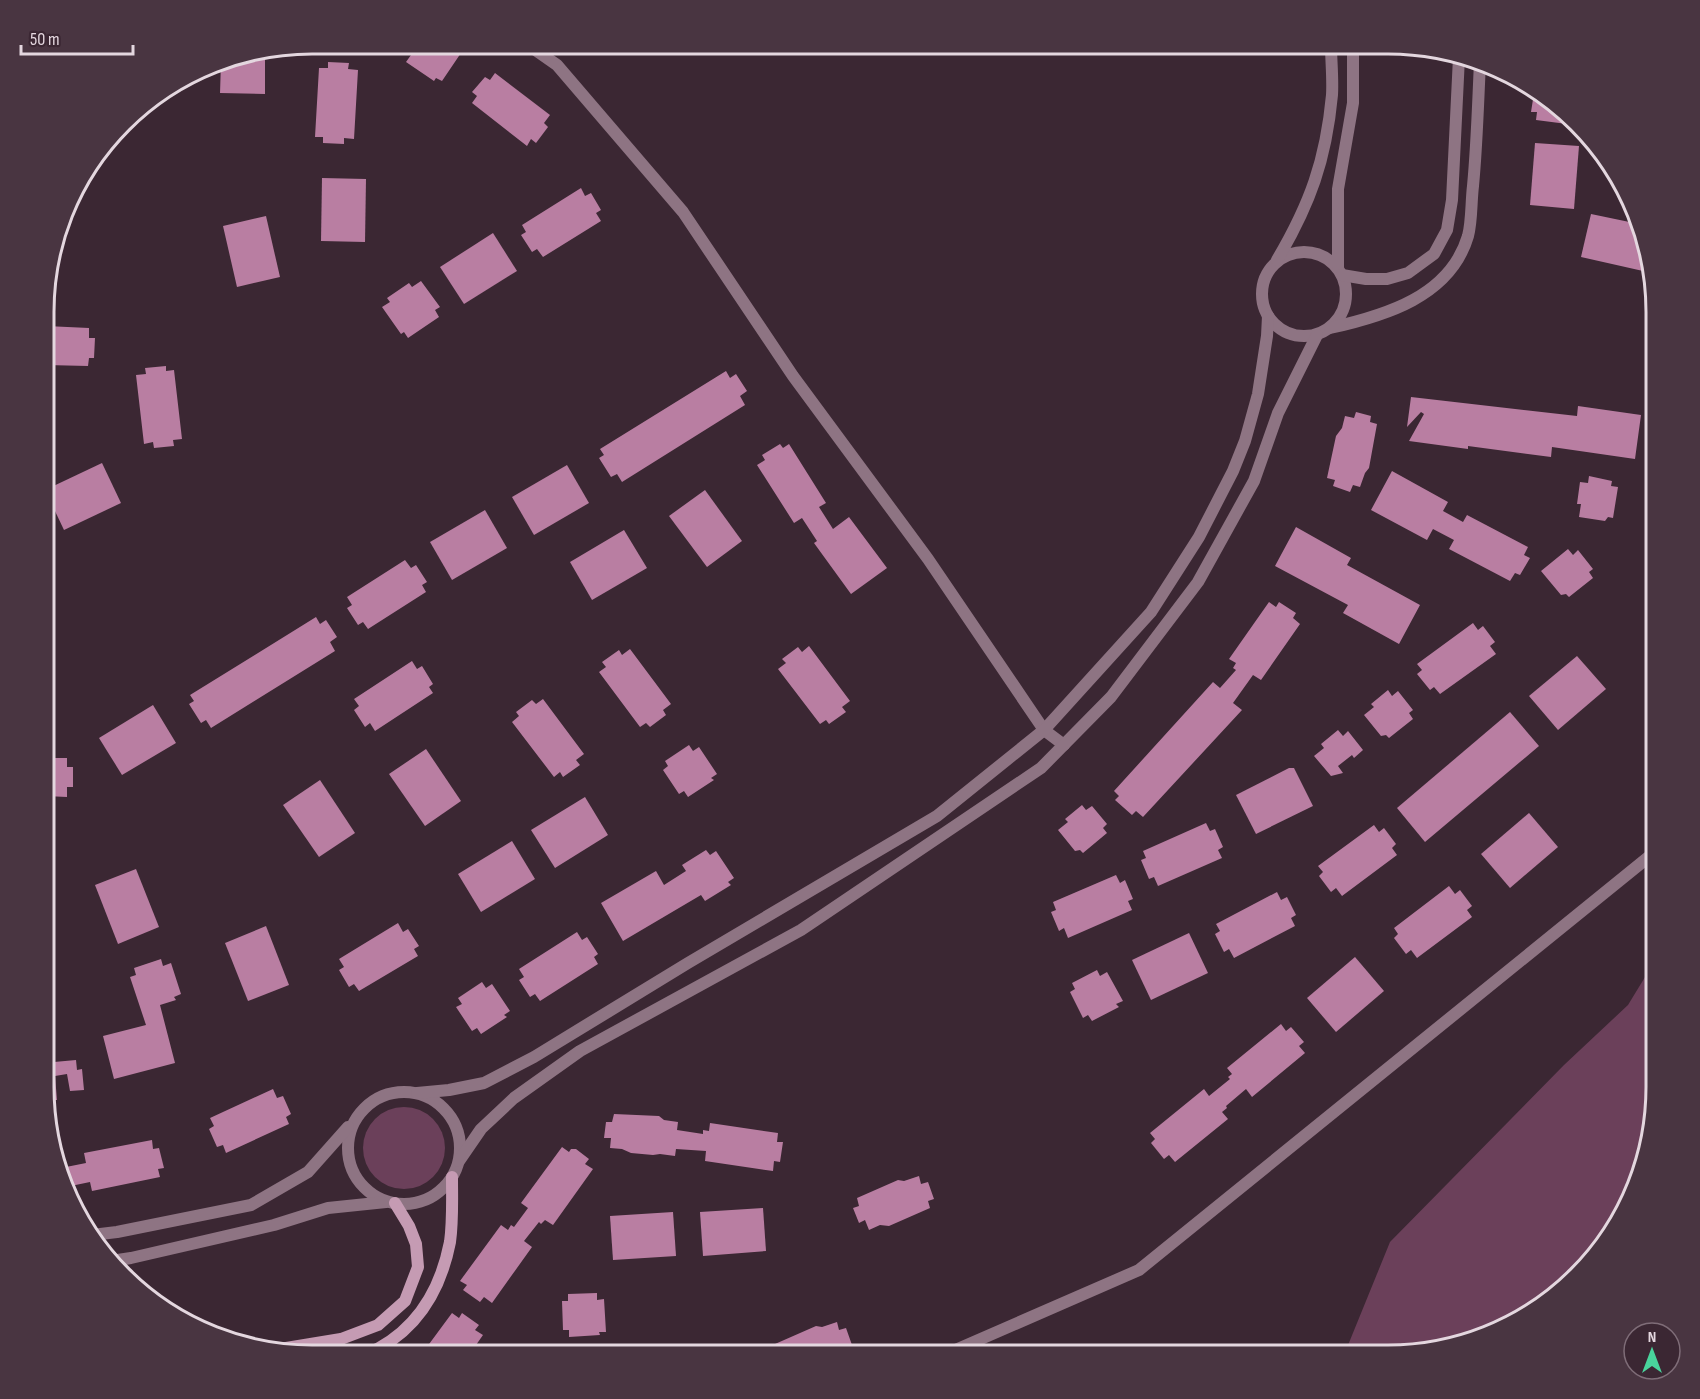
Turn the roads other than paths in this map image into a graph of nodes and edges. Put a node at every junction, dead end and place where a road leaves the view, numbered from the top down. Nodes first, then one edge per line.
1 (541, 54) edge
2 (1331, 54) edge
3 (1353, 54) edge
4 (1459, 64) edge
5 (1480, 71) edge
6 (1275, 263) junction
7 (1340, 271) junction
8 (1268, 316) junction
9 (1330, 328) junction
10 (1317, 335) junction
11 (1044, 730) junction
12 (1064, 745) junction
13 (1646, 859) edge
14 (417, 1093) junction
15 (353, 1122) junction
16 (459, 1161) junction
17 (452, 1177) junction
18 (391, 1202) junction
19 (101, 1234) edge
20 (120, 1259) edge
21 (309, 1345) edge
22 (385, 1345) edge
23 (967, 1345) edge

1 - 11 street
2 - 6 street
3 - 7 street
4 - 7 street
5 - 9 street
6 - 7 street
6 - 8 street
7 - 9 street
8 - 10 street
8 - 11 street
9 - 10 street
10 - 12 street
11 - 12 street
11 - 14 street
12 - 16 street
13 - 23 street
14 - 15 street
14 - 16 street
15 - 18 street
15 - 19 street
16 - 17 street
17 - 18 street
17 - 22 main road
18 - 20 street
18 - 21 main road

